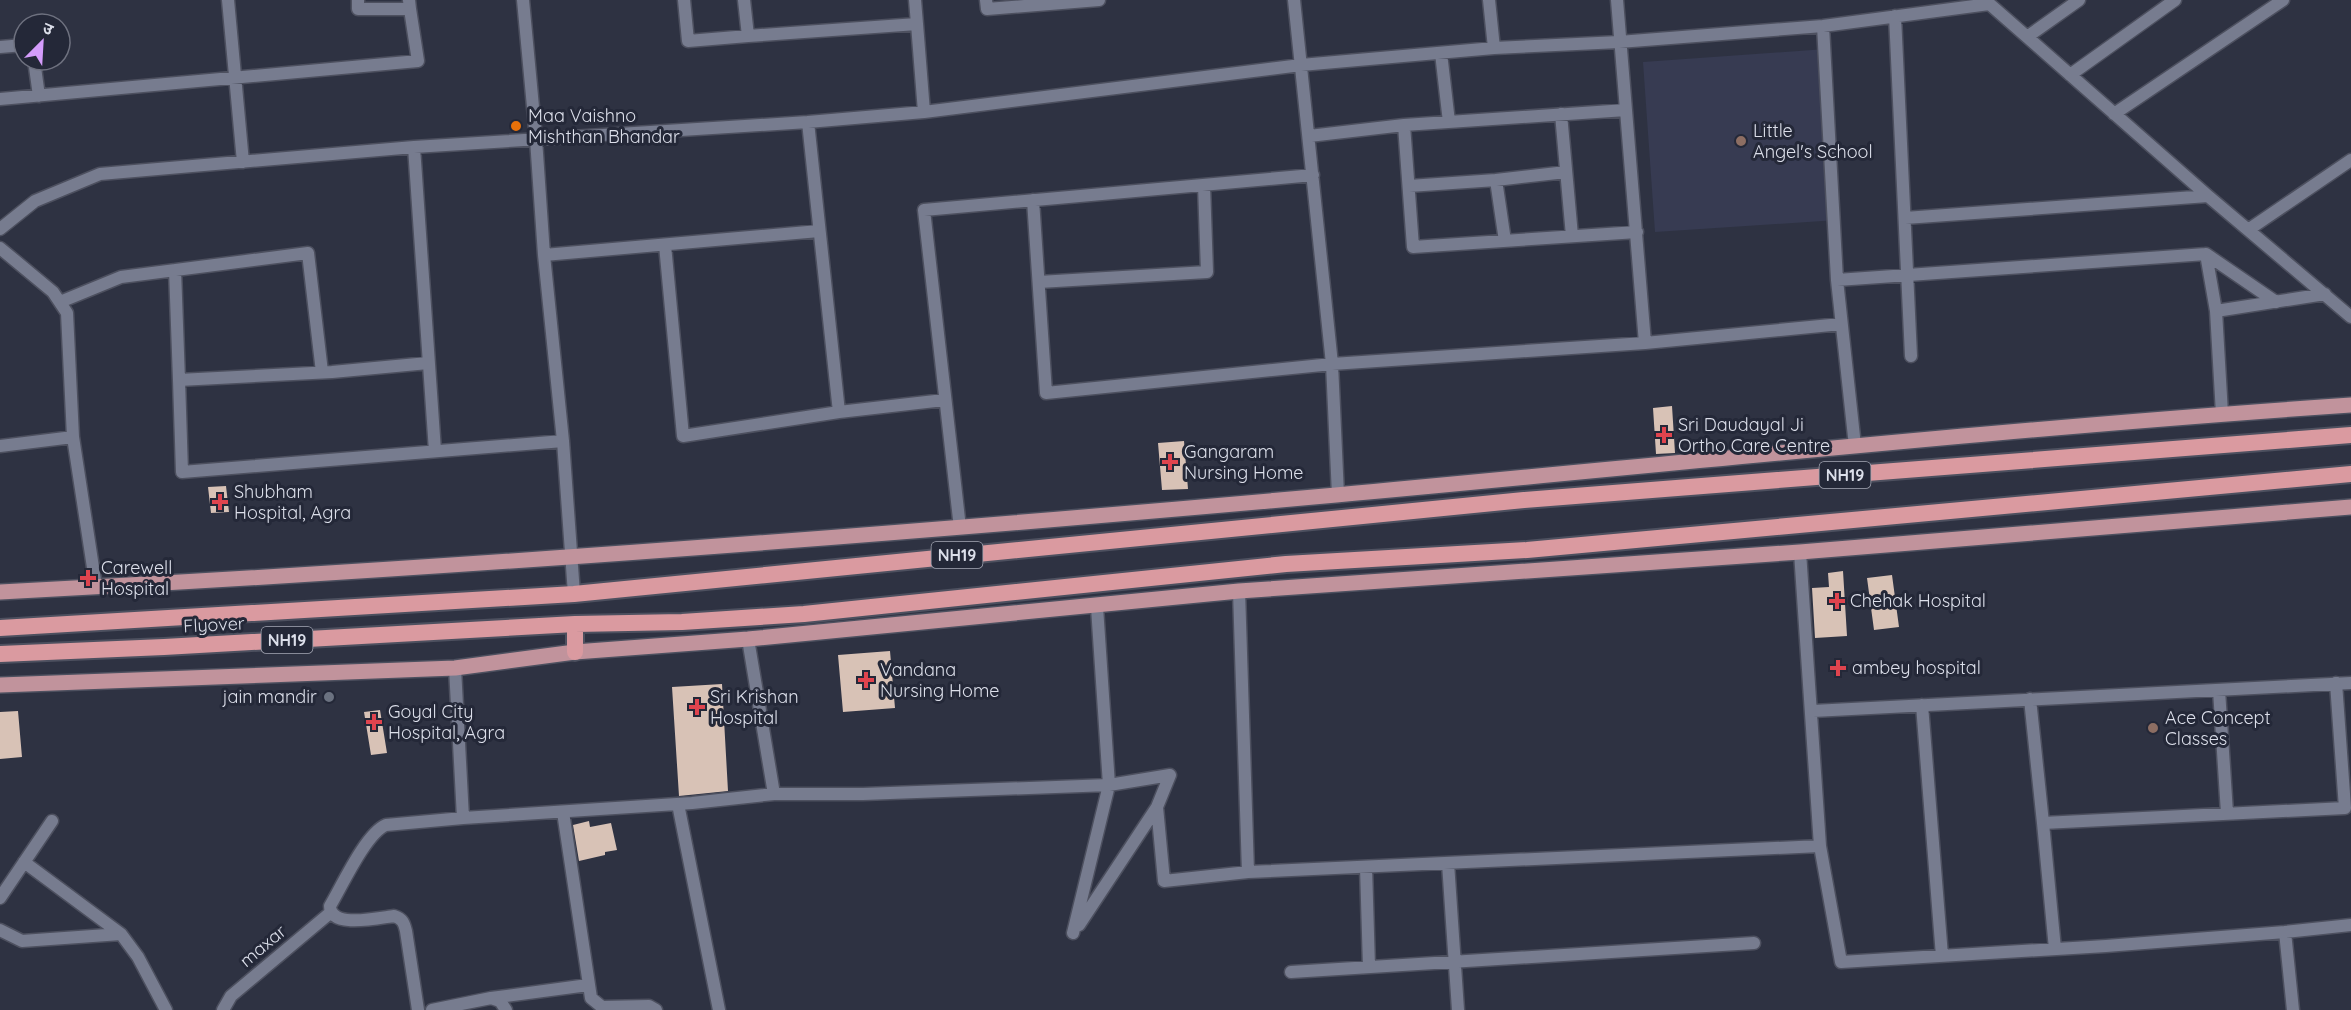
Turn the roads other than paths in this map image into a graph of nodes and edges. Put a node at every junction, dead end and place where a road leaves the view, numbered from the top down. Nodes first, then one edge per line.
1 (228, 0) edge
2 (358, 0) edge
3 (523, 0) edge
4 (684, 0) edge
5 (744, 0) edge
6 (915, 0) edge
7 (986, 0) edge
8 (1099, 0) edge
9 (1294, 0) edge
10 (1489, 0) edge
11 (1617, 0) edge
12 (2079, 0) edge
13 (2175, 0) edge
14 (2283, 0) edge
15 (1987, 2) edge
16 (410, 4) edge
17 (1895, 16) junction
18 (917, 24) junction
19 (1823, 26) junction
20 (748, 36) junction
21 (2027, 37) junction
22 (1619, 42) junction
23 (1494, 48) junction
24 (1441, 53) junction
25 (1301, 65) junction
26 (36, 72) edge
27 (2070, 75) junction
28 (234, 77) junction
29 (39, 96) junction
30 (0, 99) edge
31 (1626, 110) junction
32 (924, 112) junction
33 (1560, 114) junction
34 (2114, 114) junction
35 (808, 122) junction
36 (1449, 122) junction
37 (1404, 125) junction
38 (1309, 136) junction
39 (536, 139) junction
40 (414, 147) junction
41 (2351, 160) edge
42 (243, 162) junction
43 (1566, 172) junction
44 (1313, 175) junction
45 (1496, 180) junction
46 (1204, 185) junction
47 (1409, 186) junction
48 (2208, 196) junction
49 (1033, 200) junction
50 (1905, 218) junction
51 (0, 229) edge
52 (2248, 230) junction
53 (819, 231) junction
54 (1637, 232) junction
55 (1572, 236) junction
56 (1505, 241) junction
57 (666, 245) junction
58 (0, 248) edge
59 (2206, 254) junction
60 (543, 255) junction
61 (176, 270) junction
62 (1907, 276) junction
63 (1838, 280) junction
64 (1039, 282) junction
65 (2325, 294) junction
66 (60, 302) junction
67 (2276, 302) junction
68 (2216, 311) junction
69 (2351, 316) edge
70 (1841, 324) junction
71 (1645, 343) junction
72 (1911, 356) dead end
73 (428, 363) junction
74 (1332, 364) junction
75 (322, 372) junction
76 (179, 380) junction
77 (944, 400) junction
78 (2351, 405) edge
79 (839, 411) junction
80 (2222, 414) junction
81 (2351, 435) edge
82 (74, 437) junction
83 (563, 441) junction
84 (0, 446) edge
85 (1855, 446) junction
86 (435, 451) junction
87 (2351, 474) edge
88 (1338, 495) junction
89 (2351, 507) edge
90 (960, 528) junction
91 (1800, 552) junction
92 (572, 557) junction
93 (96, 587) junction
94 (1239, 591) junction
95 (0, 592) edge
96 (574, 594) junction
97 (1097, 607) junction
98 (575, 624) junction
99 (0, 628) edge
100 (748, 639) junction
101 (575, 652) junction
102 (0, 654) edge
103 (455, 668) junction
104 (2336, 683) junction
105 (2351, 683) edge
106 (0, 685) edge
107 (2219, 690) junction
108 (2030, 699) junction
109 (1922, 705) junction
110 (1813, 711) junction
111 (1109, 785) junction
112 (774, 794) junction
113 (678, 804) junction
114 (1157, 807) junction
115 (563, 812) junction
116 (2227, 813) junction
117 (463, 818) junction
118 (52, 821) dead end
119 (2043, 823) junction
120 (1820, 846) junction
121 (24, 862) junction
122 (1448, 863) junction
123 (1366, 867) junction
124 (1248, 872) junction
125 (0, 898) edge
126 (330, 913) junction
127 (2351, 925) edge
128 (0, 930) edge
129 (2285, 932) junction
130 (121, 934) junction
131 (1754, 943) dead end
132 (2055, 949) junction
133 (1942, 956) junction
134 (1454, 962) junction
135 (1369, 967) junction
136 (1291, 972) dead end
137 (588, 985) junction
138 (491, 998) junction
139 (225, 1006) edge
140 (166, 1010) edge
141 (212, 1010) edge
142 (418, 1010) edge
143 (432, 1010) edge
144 (506, 1010) edge
145 (656, 1010) edge
146 (719, 1010) edge
147 (1458, 1010) edge
148 (2293, 1010) edge

1 - 28 street
2 - 16 street
3 - 39 street
4 - 20 street
5 - 20 street
6 - 18 street
7 - 8 street
9 - 25 street
10 - 23 street
11 - 22 street
12 - 21 street
13 - 27 street
14 - 34 street
15 - 17 street
15 - 21 street
16 - 28 street
17 - 19 street
17 - 50 street
18 - 20 street
18 - 32 street
19 - 22 street
19 - 63 street
21 - 27 street
22 - 23 street
22 - 31 street
23 - 24 street
24 - 25 street
24 - 36 street
25 - 32 street
25 - 38 street
26 - 29 street
27 - 34 street
28 - 29 street
28 - 42 street
29 - 30 street
31 - 33 street
31 - 54 street
32 - 35 street
33 - 36 street
33 - 43 street
34 - 48 street
35 - 39 street
35 - 53 street
36 - 37 street
37 - 38 street
37 - 47 street
38 - 44 street
39 - 40 street
39 - 60 street
40 - 42 street
40 - 73 street
41 - 52 street
42 - 51 street
43 - 45 street
43 - 55 street
44 - 46 street
44 - 74 street
45 - 47 street
45 - 56 street
46 - 49 street
46 - 64 street
47 - 56 street
48 - 50 street
48 - 52 street
49 - 64 street
49 - 77 street
50 - 62 street
52 - 65 street
53 - 57 street
53 - 79 street
54 - 55 street
54 - 71 street
55 - 56 street
57 - 60 street
57 - 79 street
58 - 66 street
59 - 62 street
59 - 67 street
59 - 68 street
60 - 83 street
61 - 66 street
61 - 75 street
61 - 76 street
62 - 63 street
62 - 72 street
63 - 70 street
64 - 74 street
65 - 67 street
65 - 69 street
66 - 82 street
67 - 68 street
68 - 80 street
70 - 71 street
70 - 85 street
71 - 74 street
73 - 75 street
73 - 86 street
74 - 88 street
75 - 76 street
76 - 86 street
77 - 79 street
77 - 90 street
78 - 80 main road
80 - 85 main road
81 - 96 highway, NH19
82 - 84 street
82 - 93 street
83 - 86 street
83 - 92 street
85 - 88 main road
87 - 98 highway, NH19
88 - 90 main road
89 - 91 main road
90 - 92 main road
91 - 94 main road
91 - 110 street
92 - 93 main road
92 - 96 street
93 - 95 main road
94 - 97 main road
94 - 124 street
96 - 99 highway, Flyover / NH19
97 - 100 main road
97 - 111 street
98 - 101 highway
98 - 102 highway, Flyover / NH19
100 - 101 main road
100 - 112 street
101 - 103 main road
103 - 106 main road
103 - 117 street
104 - 105 street
104 - 107 street
104 - 116 street
107 - 108 street
107 - 116 street
108 - 109 street
108 - 119 street
109 - 110 street
109 - 133 street
110 - 120 street
111 - 112 street
111 - 114 street
111 - 114 street
112 - 113 street
113 - 115 street
113 - 146 street
114 - 124 street
115 - 117 street
115 - 137 street
116 - 119 street
117 - 126 street
118 - 121 street
119 - 132 street
120 - 122 street
120 - 133 street
121 - 125 street
121 - 130 street
122 - 123 street
122 - 134 street
123 - 124 street
123 - 135 street
126 - 139 street, maxar
126 - 142 street
127 - 129 street
128 - 130 street
129 - 132 street
129 - 148 street
130 - 140 street
131 - 134 street
132 - 133 street
134 - 135 street
134 - 147 street
135 - 136 street
137 - 138 street
137 - 145 street
138 - 143 street
138 - 144 street
139 - 141 street, maxar

